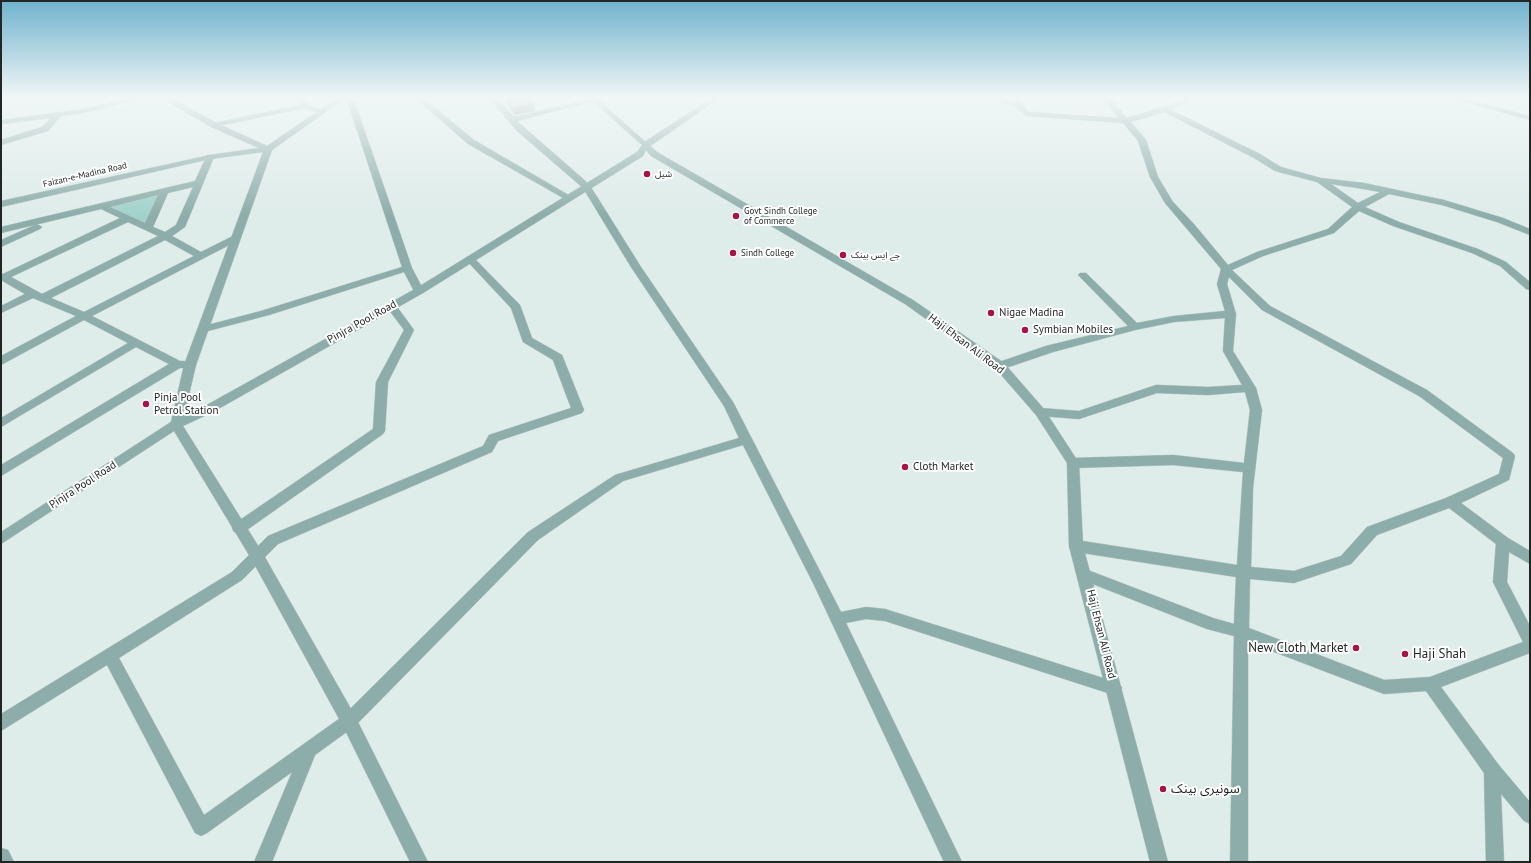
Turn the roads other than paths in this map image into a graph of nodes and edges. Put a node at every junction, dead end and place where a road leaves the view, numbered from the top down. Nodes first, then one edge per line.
1 (19, 137) edge
2 (242, 137) edge
3 (284, 137) edge
4 (363, 137) edge
5 (465, 137) edge
6 (531, 137) edge
7 (637, 137) edge
8 (657, 137) edge
9 (1140, 137) edge
10 (1220, 137) edge
11 (1, 143) edge
12 (646, 145) junction
13 (268, 149) junction
14 (210, 157) junction
15 (1320, 180) junction
16 (198, 183) junction
17 (586, 186) junction
18 (164, 191) junction
19 (1386, 192) junction
20 (568, 196) junction
21 (1, 204) edge
22 (102, 206) junction
23 (1358, 206) junction
24 (62, 216) junction
25 (128, 218) junction
26 (148, 227) junction
27 (1, 230) edge
28 (1530, 232) edge
29 (166, 236) junction
30 (234, 239) junction
31 (1, 244) edge
32 (201, 256) junction
33 (470, 259) junction
34 (407, 268) junction
35 (1226, 269) junction
36 (1083, 275) dead end
37 (2, 277) edge
38 (1530, 287) edge
39 (419, 291) junction
40 (38, 296) junction
41 (391, 306) junction
42 (1, 310) edge
43 (1231, 314) junction
44 (84, 316) junction
45 (1135, 327) junction
46 (204, 329) junction
47 (135, 343) junction
48 (1, 362) edge
49 (178, 364) junction
50 (190, 365) junction
51 (1000, 366) junction
52 (1250, 388) junction
53 (1040, 412) junction
54 (1, 422) edge
55 (176, 424) junction
56 (746, 440) junction
57 (1073, 463) junction
58 (1249, 468) junction
59 (1, 471) edge
60 (1451, 502) junction
61 (239, 528) junction
62 (1, 539) edge
63 (1503, 542) junction
64 (1076, 546) junction
65 (258, 556) junction
66 (1530, 558) edge
67 (1244, 572) junction
68 (1085, 575) junction
69 (837, 619) junction
70 (1241, 632) junction
71 (1530, 641) edge
72 (1530, 646) edge
73 (109, 655) junction
74 (1430, 684) junction
75 (1114, 688) junction
76 (349, 721) junction
77 (1, 723) edge
78 (310, 748) junction
79 (1492, 770) junction
80 (1530, 815) edge
81 (263, 862) edge
82 (419, 862) edge
83 (953, 862) edge
84 (1159, 862) edge
85 (1239, 862) edge
86 (1495, 862) edge

1 - 11 street
2 - 13 street
3 - 13 street
4 - 34 street
5 - 20 street
6 - 17 street
7 - 12 street, Haji Ehsan Ali Road
8 - 12 street, Pinjra Pool Road
9 - 35 street
10 - 15 street
12 - 17 street, Pinjra Pool Road
12 - 51 street, Haji Ehsan Ali Road
13 - 14 street, Faizan-e-Madina Road
13 - 30 street
14 - 16 street
14 - 21 street, Faizan-e-Madina Road
15 - 19 street
15 - 23 street
16 - 18 street
16 - 29 street
17 - 20 street, Pinjra Pool Road
17 - 56 street
18 - 22 street
18 - 26 street
19 - 23 street
19 - 28 street
20 - 33 street, Pinjra Pool Road
22 - 24 street
22 - 25 street
23 - 35 street
23 - 38 street
24 - 27 street
24 - 31 street
25 - 26 street
25 - 37 street
26 - 29 street
29 - 32 street
29 - 40 street
30 - 32 street
30 - 46 street
32 - 44 street
33 - 39 street, Pinjra Pool Road
33 - 65 street
34 - 39 street
34 - 46 street
35 - 43 street
35 - 60 street
36 - 45 street
37 - 40 street
39 - 41 street, Pinjra Pool Road
40 - 42 street
40 - 44 street
41 - 55 street, Pinjra Pool Road
41 - 61 street
43 - 45 street
43 - 52 street
44 - 47 street
44 - 48 street
45 - 51 street
46 - 50 street
47 - 49 street
47 - 54 street
49 - 50 street
49 - 59 street
50 - 55 street
51 - 53 street, Haji Ehsan Ali Road
52 - 53 street
52 - 58 street
53 - 57 street, Haji Ehsan Ali Road
55 - 61 street
55 - 62 street, Pinjra Pool Road
56 - 69 street
56 - 76 street
57 - 58 street
57 - 64 street, Haji Ehsan Ali Road
58 - 67 street
60 - 63 street
60 - 67 street
61 - 65 street
63 - 66 street
63 - 71 street
64 - 67 street
64 - 68 street, Haji Ehsan Ali Road
65 - 73 street
65 - 76 street
67 - 70 street
68 - 70 street
68 - 75 street, Haji Ehsan Ali Road
69 - 75 street
69 - 83 street
70 - 74 street
70 - 85 street
72 - 74 street
73 - 77 street
73 - 78 street
74 - 79 street
75 - 84 street, Haji Ehsan Ali Road
76 - 78 street
76 - 82 street
78 - 81 street
79 - 80 street
79 - 86 street

